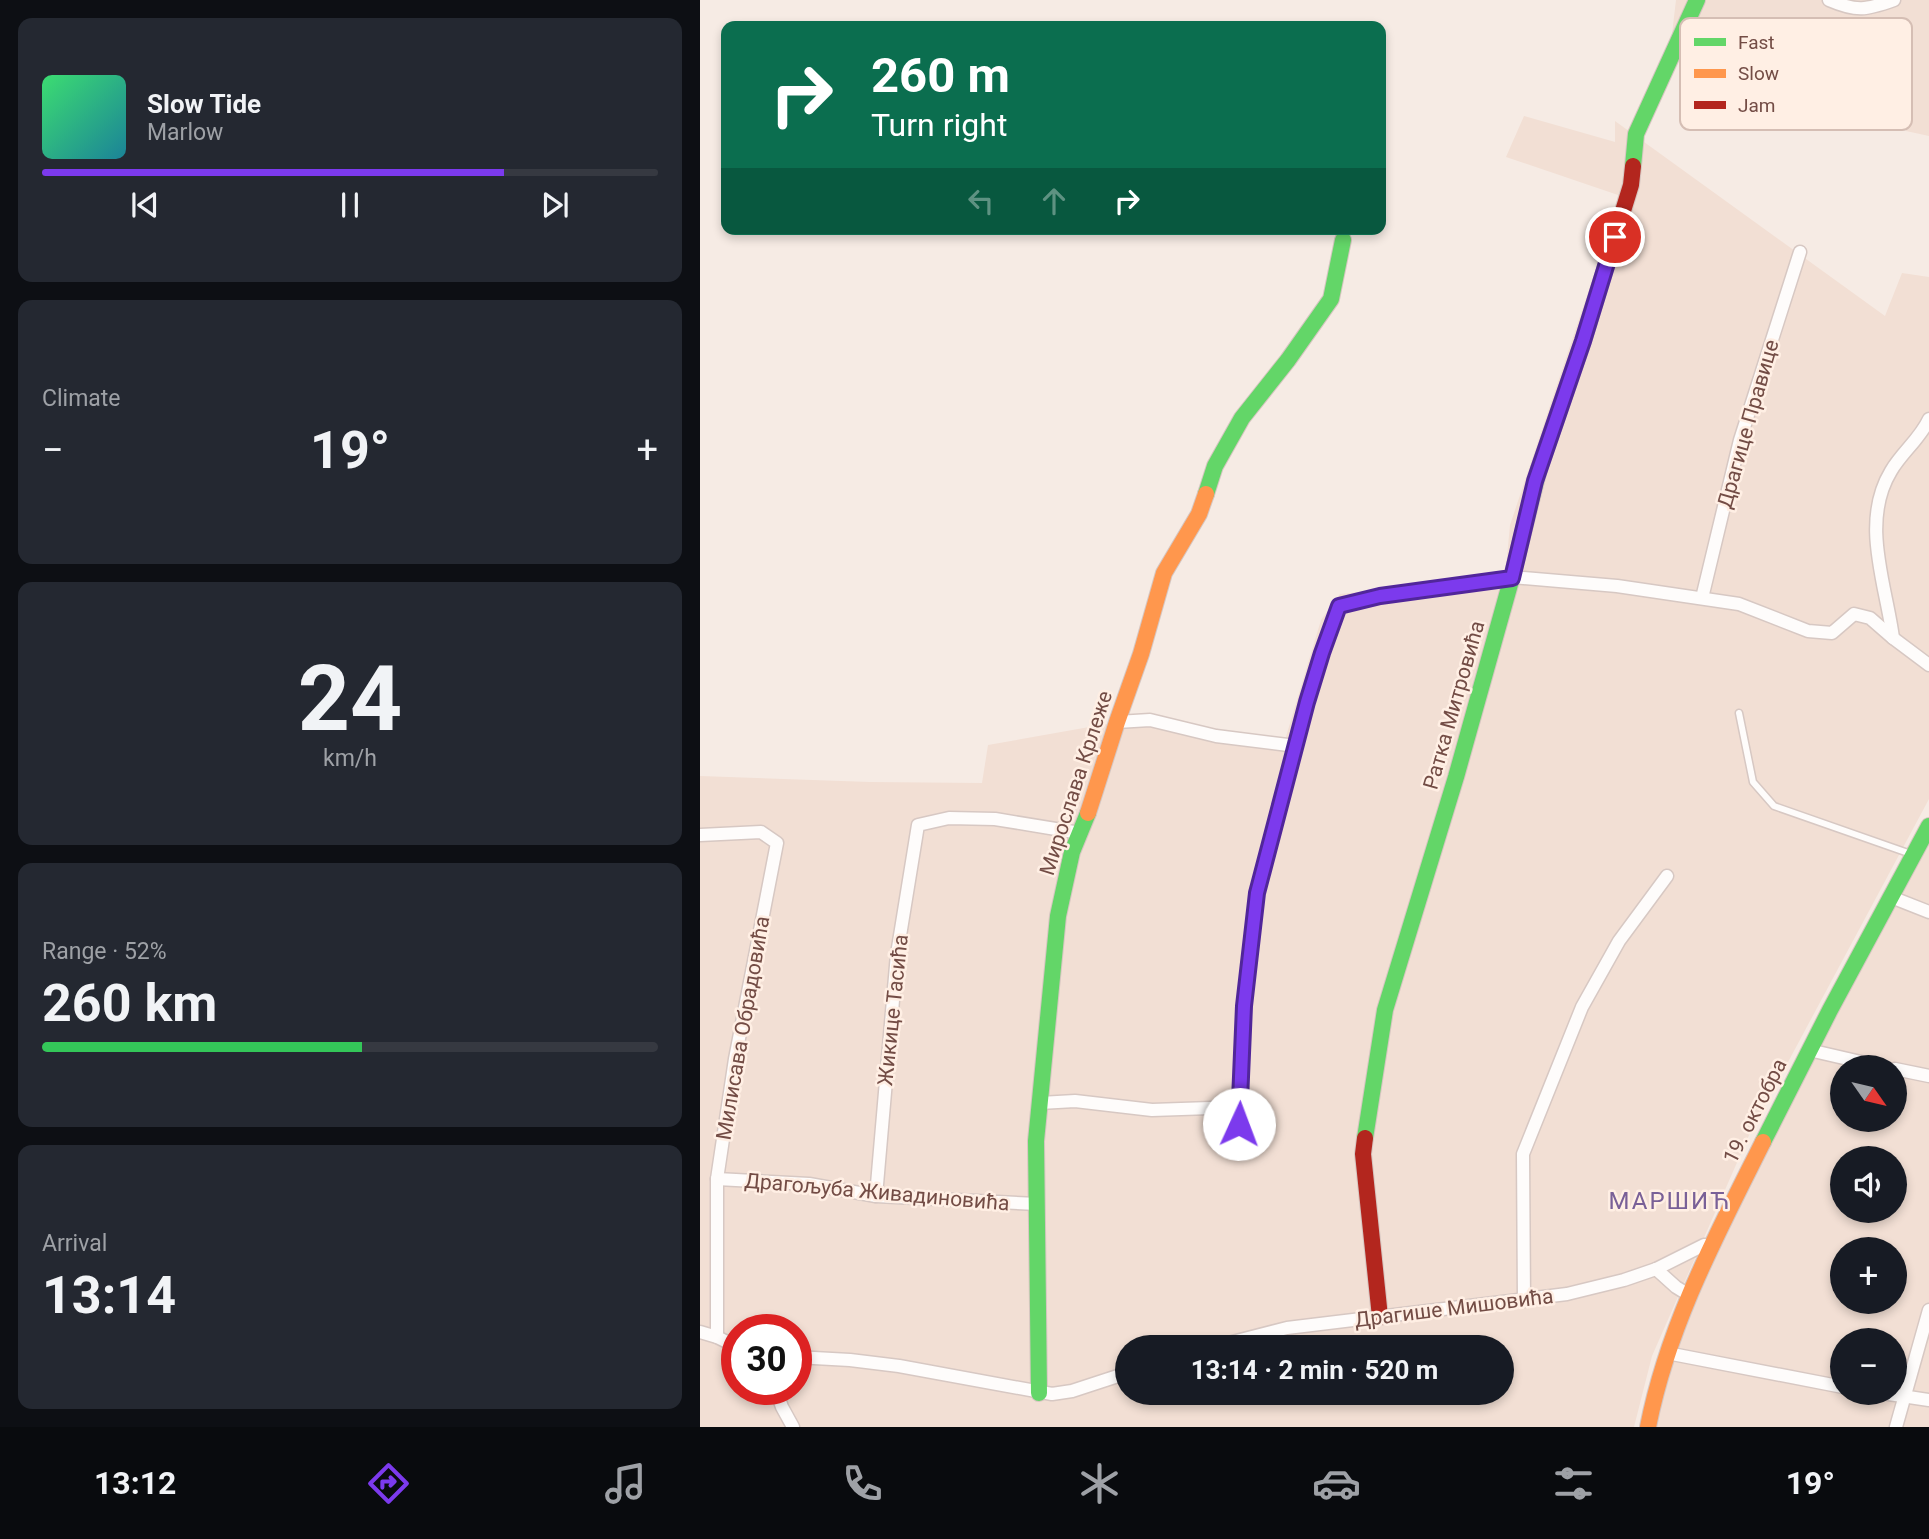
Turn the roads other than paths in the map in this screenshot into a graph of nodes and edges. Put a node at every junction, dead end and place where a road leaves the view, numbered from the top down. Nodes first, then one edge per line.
1 (1697, 0) edge
2 (1829, 0) edge
3 (1894, 0) edge
4 (1689, 18) edge
5 (1680, 37) edge
6 (1343, 240) dead end
7 (1800, 252) dead end
8 (1929, 419) edge
9 (1512, 578) junction
10 (1702, 598) junction
11 (1893, 638) junction
12 (1929, 665) edge
13 (1739, 713) dead end
14 (1117, 722) junction
15 (1296, 746) junction
16 (1929, 826) edge
17 (1080, 833) junction
18 (700, 835) edge
19 (1913, 854) junction
20 (1667, 876) dead end
21 (1891, 897) junction
22 (1929, 912) edge
23 (1809, 1050) junction
24 (1831, 1055) edge
25 (1908, 1072) edge
26 (1929, 1076) edge
27 (1040, 1103) junction
28 (1240, 1107) junction
29 (1238, 1140) dead end
30 (717, 1180) junction
31 (876, 1196) junction
32 (1037, 1205) junction
33 (1712, 1246) junction
34 (1656, 1269) junction
35 (1689, 1295) junction
36 (1524, 1301) junction
37 (1929, 1310) edge
38 (1380, 1317) junction
39 (700, 1332) edge
40 (1260, 1335) edge
41 (718, 1337) junction
42 (721, 1339) edge
43 (1667, 1353) junction
44 (812, 1358) edge
45 (1115, 1377) edge
46 (1830, 1384) edge
47 (1907, 1390) edge
48 (1039, 1392) junction
49 (1907, 1397) edge
50 (1929, 1400) edge
51 (781, 1405) edge
52 (1903, 1405) edge
53 (793, 1427) edge
54 (1648, 1427) edge
55 (1896, 1427) edge

1 - 4 street, Ратка Митровића
2 - 3 street
5 - 9 street, Ратка Митровића
6 - 14 street, Мирослава Крлеже
7 - 10 street, Драгице Правице
8 - 11 street
9 - 10 street
9 - 15 street
9 - 38 street, Ратка Митровића
10 - 11 street
11 - 12 street
13 - 19 lane
14 - 15 street
14 - 17 street, Мирослава Крлеже
15 - 28 street
16 - 19 street, 19. октобра
17 - 27 street, Мирослава Крлеже
17 - 31 street, Жикице Тасића
18 - 30 street, Милисава Обрадовића
19 - 21 street, 19. октобра
20 - 36 street
21 - 22 street
21 - 23 street, 19. октобра
23 - 24 street
23 - 33 street, 19. октобра
25 - 26 street
27 - 28 street
27 - 32 street, Мирослава Крлеже
28 - 29 street
30 - 31 street, Драгољуба Живадиновића
30 - 41 street, Милисава Обрадовића
31 - 32 street, Драгољуба Живадиновића
32 - 48 street, Мирослава Крлеже
33 - 34 street, Драгише Мишовића
33 - 35 street, 19. октобра
34 - 35 street
34 - 36 street, Драгише Мишовића
35 - 43 street, 19. октобра
36 - 38 street, Драгише Мишовића
37 - 47 street
38 - 40 street, Драгише Мишовића
39 - 41 street
41 - 42 street
43 - 46 street
43 - 54 street, 19. октобра
44 - 48 street
45 - 48 street
49 - 50 street
51 - 53 street
52 - 55 street

